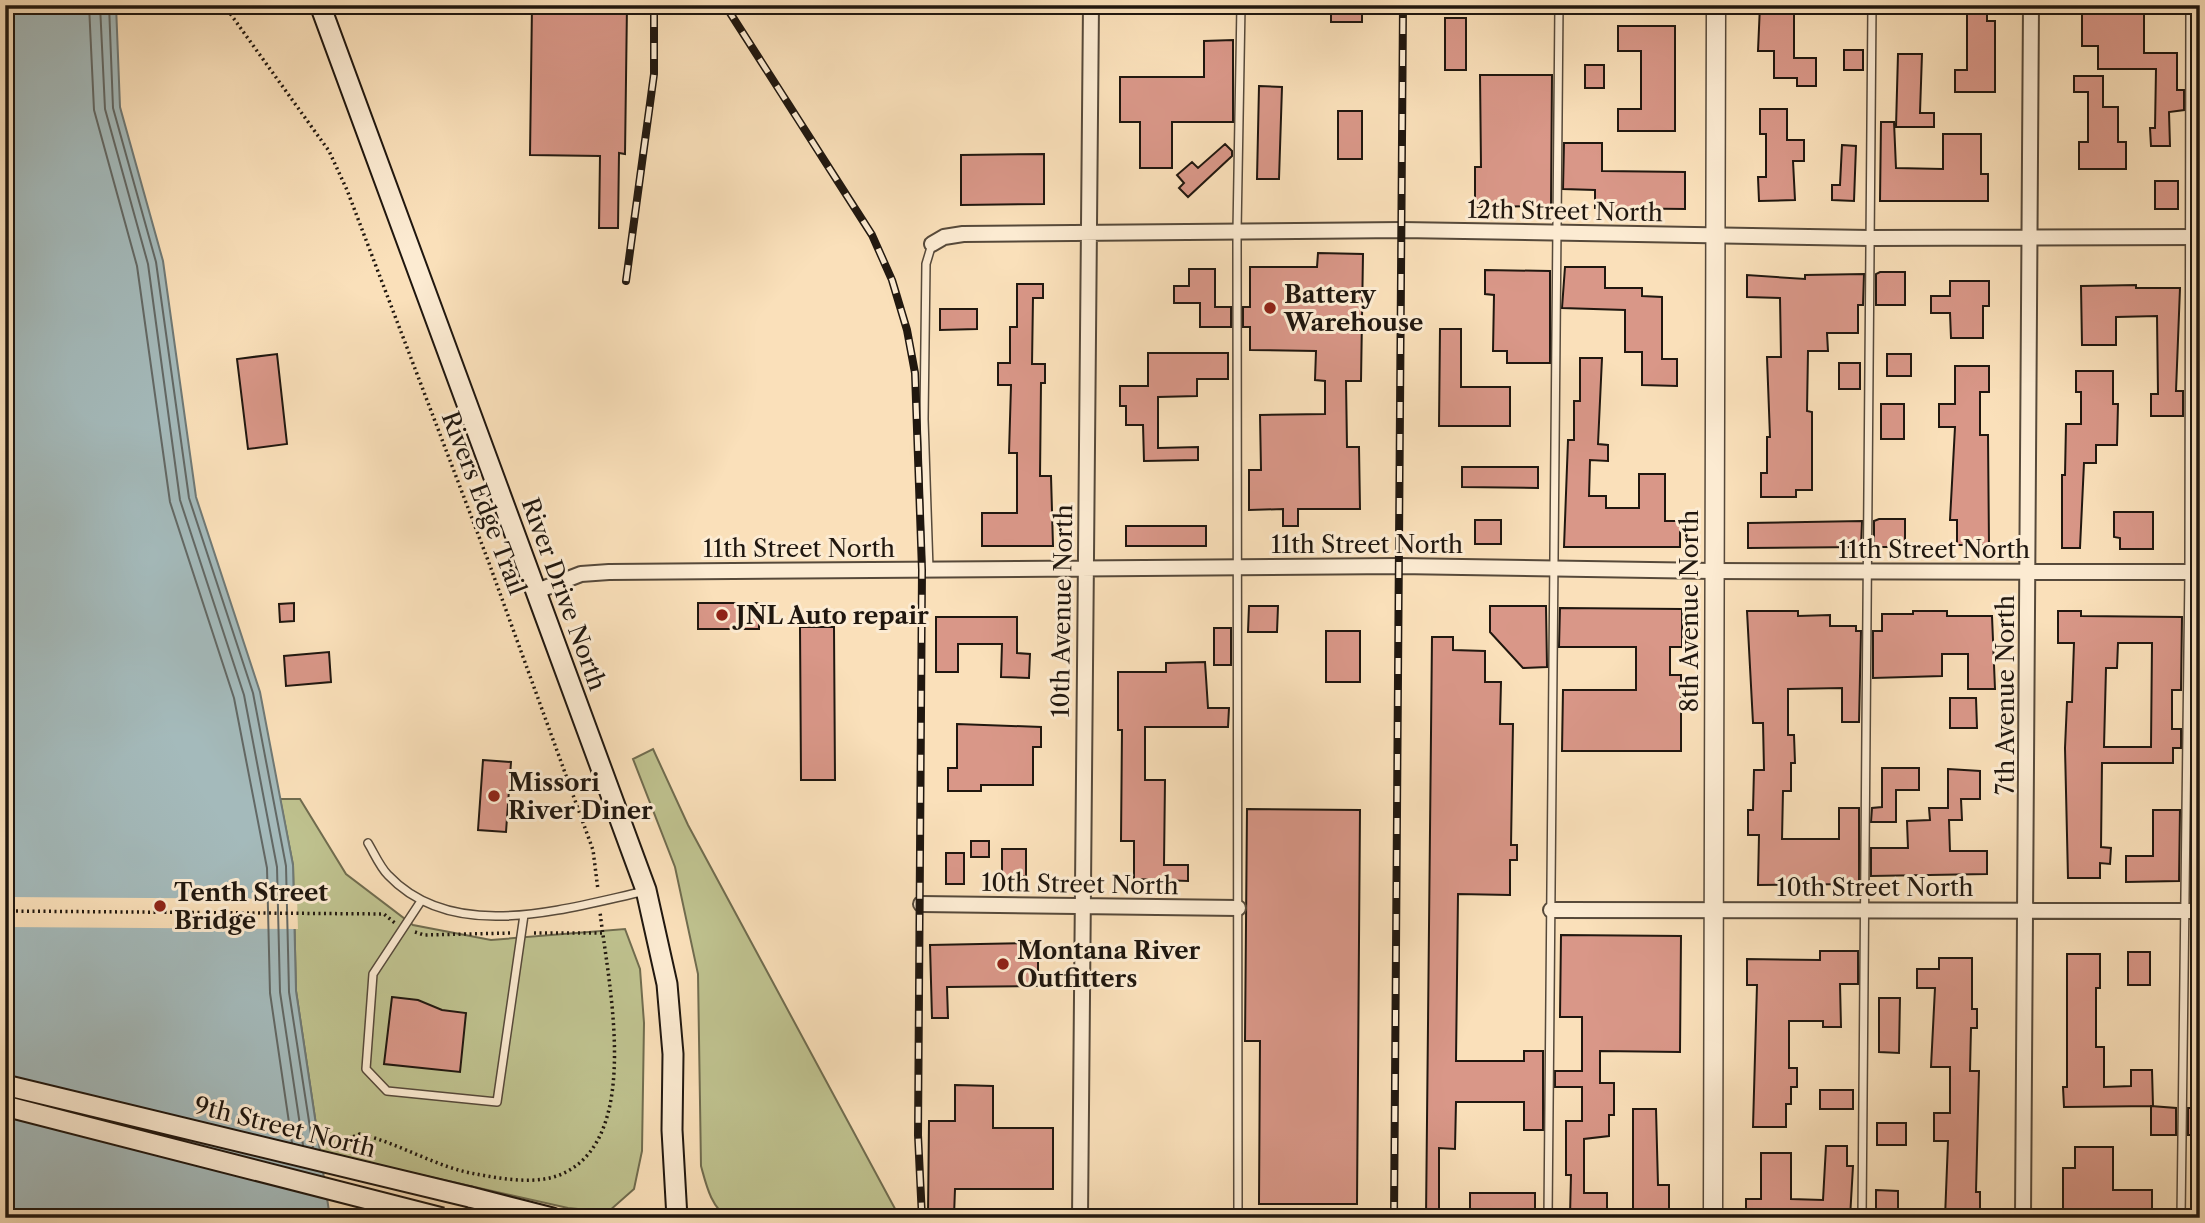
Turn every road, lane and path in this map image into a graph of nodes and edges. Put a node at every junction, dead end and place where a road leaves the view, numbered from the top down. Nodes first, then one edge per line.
1 (224, 5) edge
2 (320, 5) edge
3 (1091, 5) edge
4 (1241, 5) edge
5 (1559, 5) edge
6 (1716, 5) edge
7 (1872, 5) edge
8 (2031, 5) edge
9 (2190, 5) edge
10 (1237, 231) junction
11 (1088, 232) junction
12 (1559, 234) junction
13 (1717, 236) junction
14 (2028, 237) junction
15 (2195, 237) edge
16 (1870, 238) junction
17 (932, 244) joint
18 (1238, 566) junction
19 (1086, 567) junction
20 (1555, 568) junction
21 (929, 570) junction
22 (1713, 571) junction
23 (1867, 571) junction
24 (2194, 572) edge
25 (2029, 573) junction
26 (537, 591) junction
27 (368, 843) dead end
28 (596, 871) dead end
29 (646, 890) junction
30 (421, 901) junction
31 (921, 904) dead end
32 (1081, 908) junction
33 (1238, 908) junction
34 (1551, 910) junction
35 (1713, 910) junction
36 (1865, 910) junction
37 (2026, 910) junction
38 (5, 911) edge
39 (2184, 911) junction
40 (2200, 911) edge
41 (524, 915) junction
42 (602, 926) dead end
43 (404, 927) junction
44 (521, 933) junction
45 (603, 933) junction
46 (5, 1085) edge
47 (5, 1106) edge
48 (342, 1153) dead end
49 (442, 1218) edge
50 (552, 1218) edge
51 (677, 1218) edge
52 (1080, 1218) edge
53 (1238, 1218) edge
54 (1548, 1218) edge
55 (1713, 1218) edge
56 (1862, 1218) edge
57 (2023, 1218) edge
58 (2181, 1218) edge

1 - 28 path, Rivers Edge Trail
2 - 26 main road, River Drive North
3 - 11 street, 10th Avenue North
4 - 10 lane
5 - 12 lane
6 - 13 street, 8th Avenue North
7 - 16 lane
8 - 14 street, 7th Avenue North
9 - 15 lane
10 - 11 street, 12th Street North
10 - 12 street, 12th Street North
10 - 18 lane
11 - 17 street, 12th Street North
11 - 19 street, 10th Avenue North
12 - 13 street, 12th Street North
12 - 20 lane
13 - 16 street, 12th Street North
13 - 22 street, 8th Avenue North
14 - 15 street, 12th Street North
14 - 16 street, 12th Street North
14 - 25 street, 7th Avenue North
15 - 24 lane
16 - 23 lane
17 - 21 lane
18 - 19 street, 11th Street North
18 - 20 street, 11th Street North
18 - 33 lane
19 - 21 street, 11th Street North
19 - 32 street, 10th Avenue North
20 - 22 street, 11th Street North
20 - 34 lane
21 - 26 street, 11th Street North
22 - 23 street, 11th Street North
22 - 35 street, 8th Avenue North
23 - 25 street, 11th Street North
23 - 36 lane
24 - 25 street, 11th Street North
24 - 39 lane
25 - 37 street, 7th Avenue North
26 - 29 main road, River Drive North
27 - 30 lane
29 - 41 lane
29 - 51 main road, River Drive North
30 - 41 lane
30 - 43 lane
31 - 32 street, 10th Street North
32 - 33 street, 10th Street North
32 - 52 street, 10th Avenue North
33 - 53 lane
34 - 35 street, 10th Street North
34 - 54 lane
35 - 36 street, 10th Street North
35 - 55 street, 8th Avenue North
36 - 37 street, 10th Street North
36 - 56 lane
37 - 39 street, 10th Street North
37 - 57 street, 7th Avenue North
38 - 43 path
39 - 40 street, 10th Street North
39 - 58 lane
41 - 44 lane
42 - 45 path
43 - 44 path
43 - 44 lane
44 - 45 path
45 - 48 path
46 - 50 main road, 9th Street North, bridge
47 - 49 main road, 9th Street North, bridge

